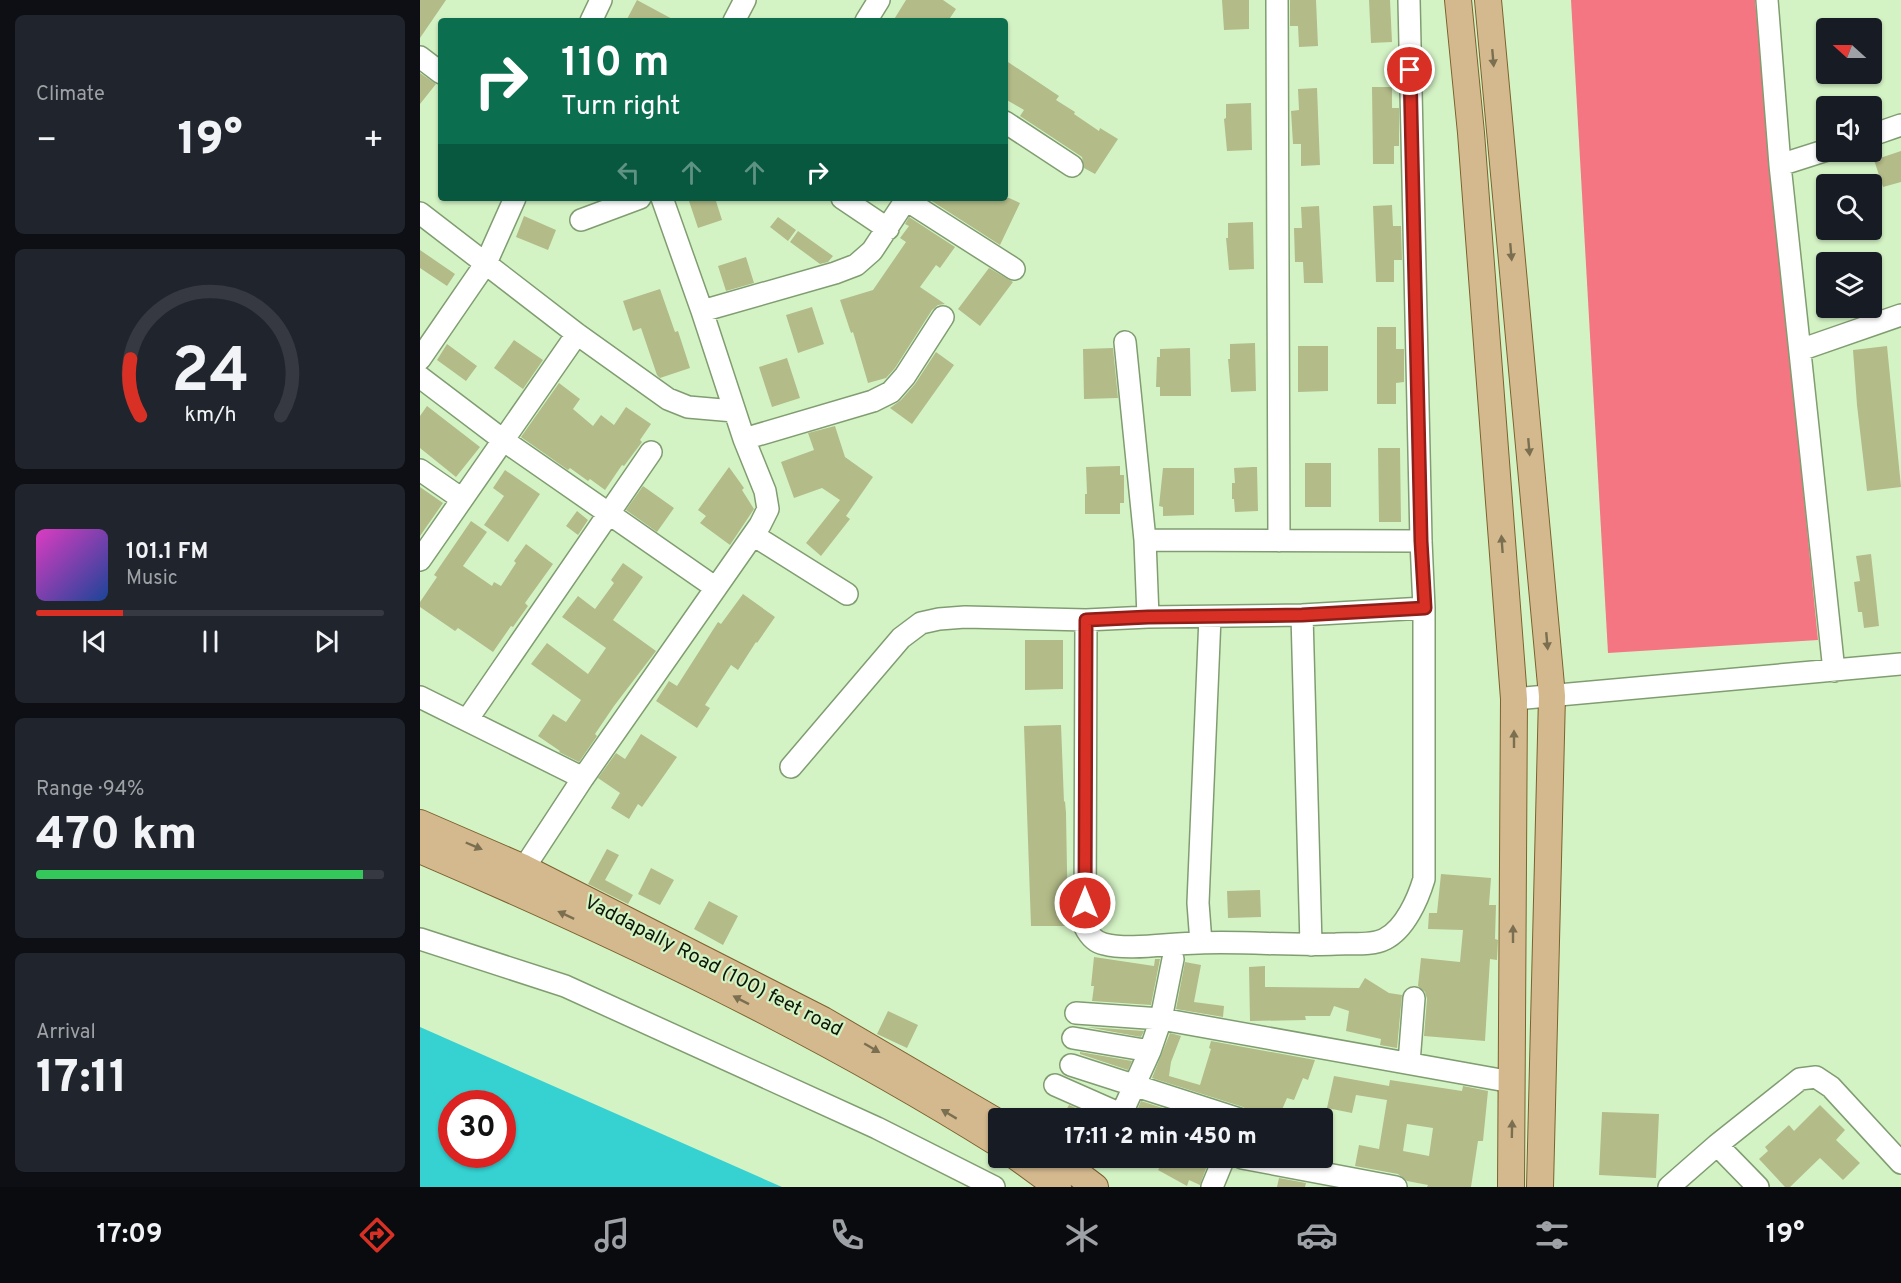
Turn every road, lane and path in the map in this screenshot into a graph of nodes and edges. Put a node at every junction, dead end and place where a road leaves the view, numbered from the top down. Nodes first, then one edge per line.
1 (745, 0) edge
2 (879, 0) edge
3 (1277, 0) edge
4 (1409, 0) edge
5 (1458, 0) edge
6 (1488, 0) edge
7 (1767, 0) edge
8 (736, 18) edge
9 (868, 18) edge
10 (420, 57) edge
11 (438, 71) edge
12 (1008, 124) edge
13 (1901, 125) edge
14 (1882, 132) edge
15 (1816, 154) edge
16 (1780, 165) junction
17 (1072, 166) dead end
18 (515, 201) edge
19 (632, 201) edge
20 (663, 201) edge
21 (846, 201) edge
22 (905, 201) edge
23 (909, 201) edge
24 (420, 213) edge
25 (581, 220) dead end
26 (888, 229) junction
27 (486, 263) junction
28 (1014, 269) dead end
29 (702, 311) junction
30 (1901, 315) edge
31 (943, 317) dead end
32 (577, 334) junction
33 (1125, 342) dead end
34 (1800, 350) junction
35 (420, 359) edge
36 (420, 377) edge
37 (734, 411) junction
38 (744, 439) junction
39 (503, 440) junction
40 (651, 452) dead end
41 (420, 470) edge
42 (462, 500) junction
43 (609, 514) junction
44 (753, 535) junction
45 (1145, 540) junction
46 (1279, 541) junction
47 (1421, 541) junction
48 (420, 560) edge
49 (716, 588) junction
50 (848, 594) dead end
51 (1425, 608) junction
52 (1302, 615) junction
53 (1148, 617) junction
54 (1210, 617) junction
55 (1086, 620) junction
56 (1901, 664) edge
57 (1834, 671) junction
58 (1552, 696) junction
59 (420, 697) edge
60 (1514, 699) junction
61 (467, 720) junction
62 (791, 767) dead end
63 (584, 778) junction
64 (420, 823) edge
65 (420, 850) edge
66 (524, 868) junction
67 (420, 939) edge
68 (1201, 942) junction
69 (1311, 945) junction
70 (1173, 959) dead end
71 (1414, 998) dead end
72 (1076, 1013) dead end
73 (1161, 1019) junction
74 (1073, 1038) dead end
75 (1150, 1051) junction
76 (1409, 1063) junction
77 (1071, 1065) dead end
78 (1512, 1082) junction
79 (1055, 1085) dead end
80 (1133, 1085) junction
81 (1107, 1108) edge
82 (1129, 1108) edge
83 (1205, 1108) edge
84 (988, 1117) edge
85 (988, 1137) edge
86 (1717, 1145) junction
87 (1901, 1163) edge
88 (1032, 1168) edge
89 (1070, 1168) edge
90 (1220, 1168) edge
91 (1295, 1168) edge
92 (993, 1187) edge
93 (1058, 1187) edge
94 (1095, 1187) edge
95 (1212, 1187) edge
96 (1396, 1187) edge
97 (1511, 1187) edge
98 (1540, 1187) edge
99 (1669, 1187) edge
100 (1758, 1187) edge

1 - 8 street
2 - 9 street
3 - 46 street
4 - 47 street
60 -> 5 main road
6 -> 58 main road
7 - 16 street
10 - 11 street
12 - 17 street
13 - 14 street
15 - 16 street
16 - 34 street
18 - 27 street
19 - 25 street
20 - 29 street
21 - 26 street
22 - 26 street
23 - 28 street
24 - 27 street
26 - 29 street
27 - 32 street
27 - 35 street
29 - 37 street
30 - 34 street
31 - 38 street
32 - 37 street
32 - 39 street
33 - 45 street
34 - 57 street
36 - 39 street
37 - 38 street
38 - 44 street
39 - 42 street
39 - 43 street
40 - 43 street
41 - 42 street
42 - 48 street
43 - 49 street
43 - 61 street
44 - 49 street
44 - 50 street
45 - 46 street
45 - 53 street
46 - 47 street
47 - 51 street
49 - 63 street
51 - 52 street
51 - 69 street
52 - 54 street
52 - 69 street
53 - 54 street
53 - 55 street
54 - 68 street
55 - 62 street
55 - 68 street
56 - 57 street
57 - 58 street
58 - 60 street
58 - 98 main road
59 - 61 street
78 -> 60 main road
61 - 63 street
63 - 66 street
64 -> 66 main road, Vaddapally Road (100) feet road
85 -> 65 main road
66 -> 84 main road, Vaddapally Road (100) feet road
67 - 92 street
68 - 69 street
70 - 73 street
71 - 76 street
72 - 73 street
73 - 75 street
73 - 76 street
74 - 75 street
75 - 80 street
76 - 78 street
77 - 80 street
97 -> 78 main road
79 - 81 street
80 - 82 street
80 - 83 street
86 - 87 street
86 - 99 street
86 - 100 street
88 - 93 main road
89 - 94 main road
90 - 95 street
91 - 96 street

